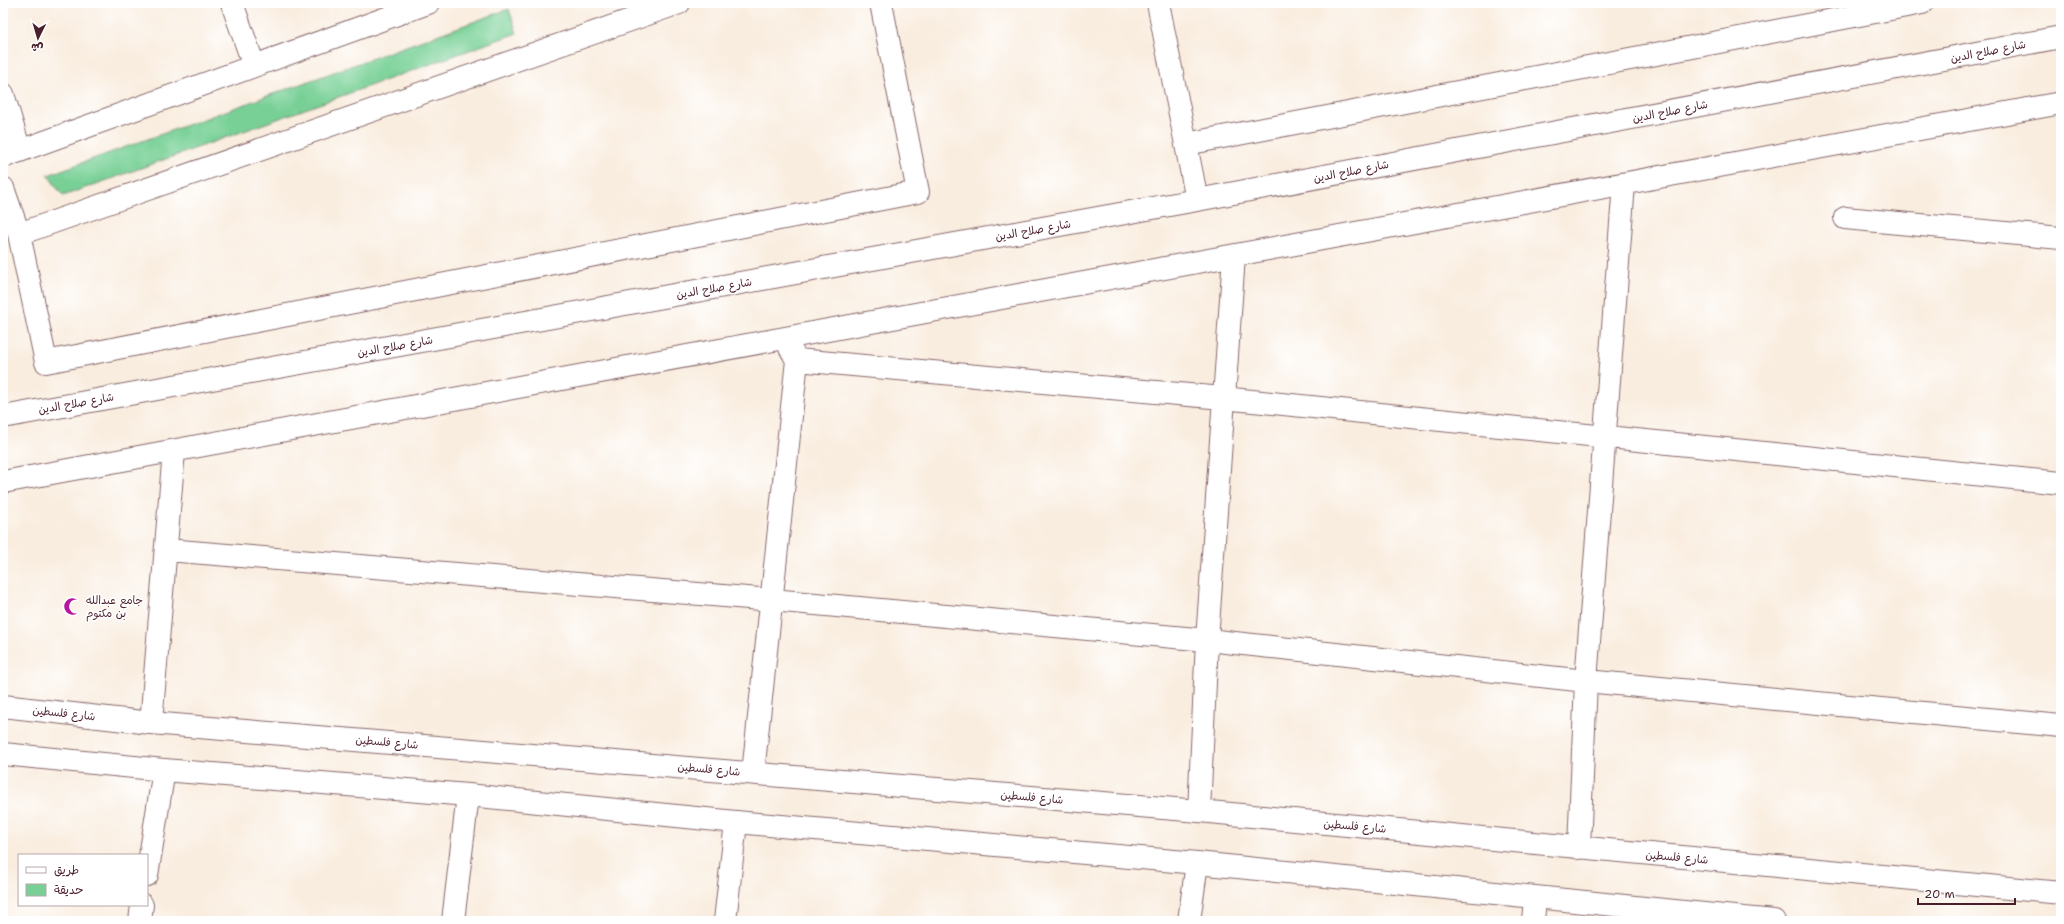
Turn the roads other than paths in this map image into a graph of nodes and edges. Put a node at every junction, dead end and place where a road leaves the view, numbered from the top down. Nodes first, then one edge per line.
1 (232, 3) edge
2 (428, 3) edge
3 (679, 3) edge
4 (881, 3) edge
5 (1158, 3) edge
6 (1922, 3) edge
7 (2061, 37) edge
8 (254, 66) junction
9 (3, 94) edge
10 (2061, 103) edge
11 (1186, 144) junction
12 (12, 154) edge
13 (1624, 184) junction
14 (3, 188) edge
15 (1197, 200) junction
16 (1845, 218) dead end
17 (20, 234) junction
18 (2061, 238) edge
19 (1234, 256) junction
20 (785, 339) junction
21 (797, 360) junction
22 (1223, 398) junction
23 (3, 417) edge
24 (1605, 437) junction
25 (174, 452) junction
26 (3, 482) edge
27 (2061, 483) edge
28 (167, 550) junction
29 (772, 600) junction
30 (1207, 640) junction
31 (1586, 681) junction
32 (3, 706) edge
33 (151, 723) junction
34 (2061, 726) edge
35 (3, 754) edge
36 (164, 770) junction
37 (753, 773) junction
38 (468, 795) junction
39 (1199, 811) junction
40 (736, 822) junction
41 (1579, 848) junction
42 (1197, 863) junction
43 (148, 869) edge
44 (2061, 893) edge
45 (1535, 898) junction
46 (142, 906) edge
47 (140, 921) edge
48 (453, 921) edge
49 (725, 921) edge
50 (1189, 921) edge
51 (1533, 921) edge
52 (1774, 921) edge

1 - 8 street
2 - 8 street
3 - 17 street
4 - 17 street
5 - 11 street
6 - 11 street
7 - 15 street, شارع صلاح الدين
8 - 12 street
9 - 12 street
10 - 13 street
11 - 15 street
13 - 19 street
13 - 24 street
14 - 17 street
15 - 23 street, شارع صلاح الدين
16 - 18 street
19 - 20 street
19 - 22 street
20 - 21 street
20 - 25 street
21 - 22 street
21 - 29 street
22 - 24 street
22 - 30 street
24 - 27 street
24 - 31 street
25 - 26 street
25 - 28 street
28 - 29 street
28 - 33 street
29 - 30 street
29 - 37 street
30 - 31 street
30 - 39 street
31 - 34 street
31 - 41 street
32 - 33 street, شارع فلسطين
33 - 37 street, شارع فلسطين
35 - 36 street
36 - 38 street
36 - 43 street
37 - 39 street, شارع فلسطين
38 - 40 street
38 - 48 street
39 - 41 street, شارع فلسطين
40 - 42 street
40 - 49 street
41 - 44 street, شارع فلسطين
42 - 45 street
42 - 50 street
45 - 51 street
45 - 52 street
46 - 47 street

